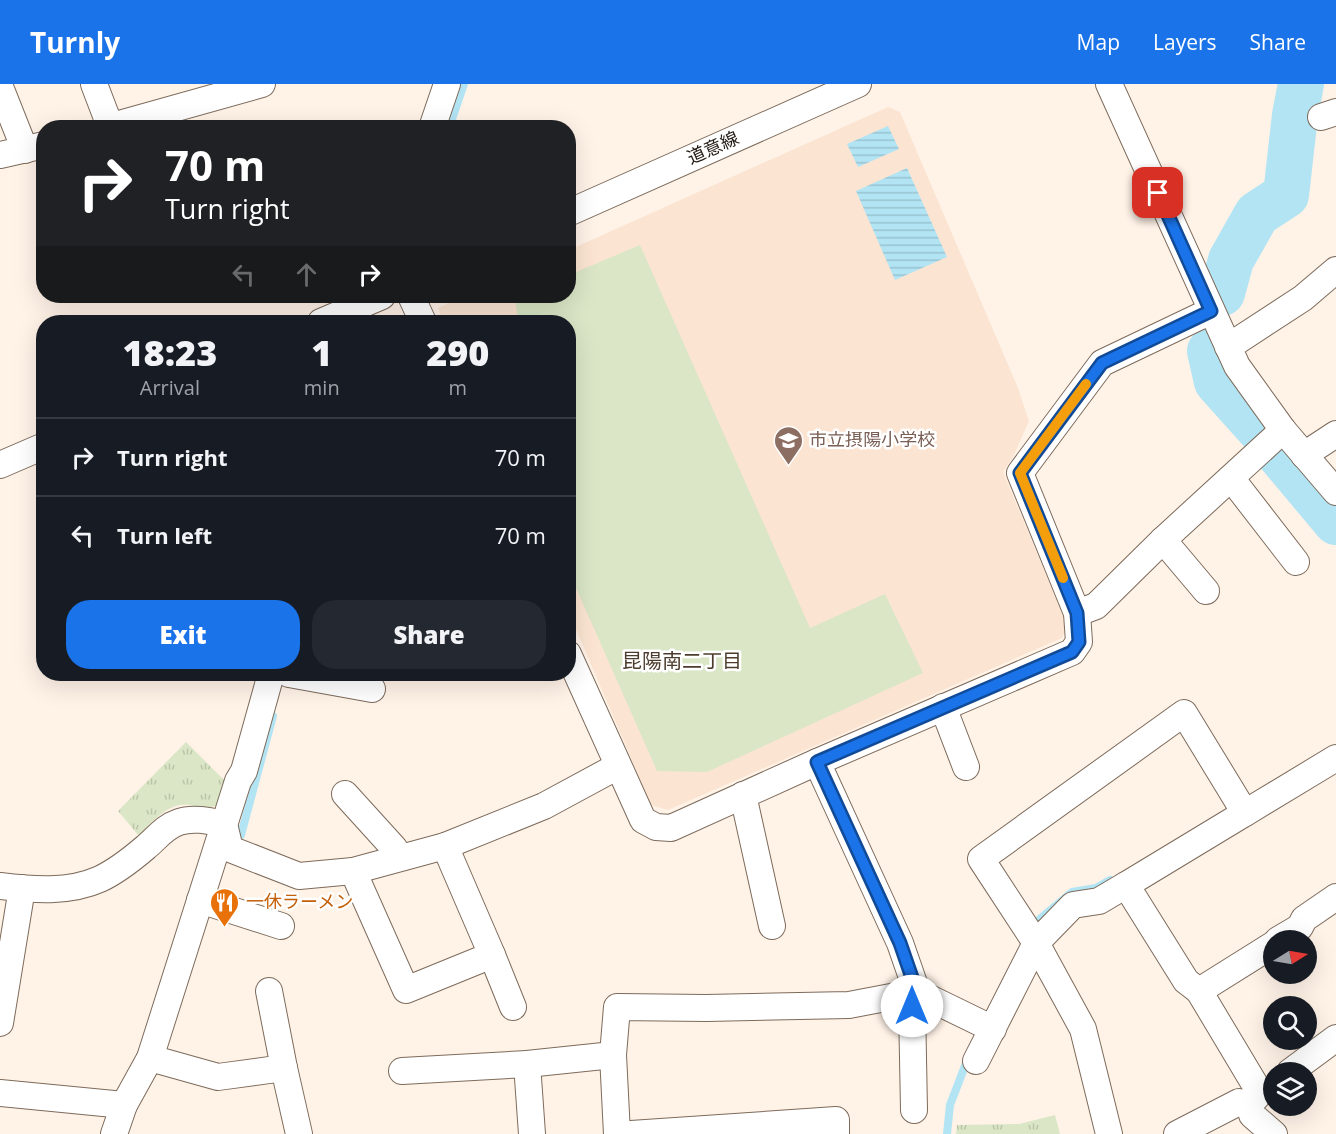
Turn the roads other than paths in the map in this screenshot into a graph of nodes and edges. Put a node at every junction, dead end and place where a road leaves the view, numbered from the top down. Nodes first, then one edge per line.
1 (94, 84) edge
2 (262, 84) edge
3 (447, 84) edge
4 (858, 84) edge
5 (1109, 84) edge
6 (0, 87) edge
7 (238, 88) edge
8 (105, 120) edge
9 (131, 120) edge
10 (435, 120) edge
11 (34, 147) edge
12 (0, 155) edge
13 (576, 209) edge
14 (1336, 270) edge
15 (372, 304) edge
16 (1211, 311) junction
17 (341, 315) edge
18 (1228, 347) junction
19 (1283, 430) junction
20 (1336, 434) edge
21 (36, 449) edge
22 (1304, 455) junction
23 (0, 465) edge
24 (1230, 478) junction
25 (1336, 492) edge
26 (1163, 540) junction
27 (1296, 562) dead end
28 (1206, 591) dead end
29 (1077, 613) junction
30 (576, 672) edge
31 (269, 681) edge
32 (328, 681) edge
33 (372, 689) dead end
34 (943, 707) junction
35 (1336, 758) edge
36 (817, 762) junction
37 (618, 766) junction
38 (966, 767) dead end
39 (345, 794) dead end
40 (743, 795) junction
41 (1245, 813) junction
42 (224, 824) junction
43 (445, 846) junction
44 (400, 857) junction
45 (353, 871) junction
46 (1126, 885) junction
47 (11, 887) edge
48 (1336, 897) edge
49 (200, 900) junction
50 (281, 926) dead end
51 (771, 927) dead end
52 (1295, 930) edge
53 (1036, 943) junction
54 (1263, 951) edge
55 (492, 955) junction
56 (1199, 991) junction
57 (917, 992) junction
58 (279, 1003) dead end
59 (513, 1006) dead end
60 (0, 1023) edge
61 (993, 1029) junction
62 (1336, 1038) edge
63 (613, 1055) junction
64 (150, 1058) junction
65 (976, 1061) dead end
66 (1304, 1062) edge
67 (527, 1064) junction
68 (284, 1068) junction
69 (402, 1071) dead end
70 (0, 1093) edge
71 (1261, 1094) edge
72 (124, 1105) junction
73 (914, 1110) dead end
74 (114, 1134) edge
75 (299, 1134) edge
76 (532, 1134) edge
77 (616, 1134) edge
78 (631, 1134) edge
79 (837, 1134) edge
80 (1109, 1134) edge
81 (1178, 1134) edge
82 (1274, 1134) edge

1 - 8 street
2 - 7 street
3 - 10 street
4 - 13 street, 道意線
5 - 16 street
6 - 11 street
7 - 9 street
11 - 12 street
14 - 18 street
15 - 17 street
16 - 18 street
16 - 29 street
18 - 19 street
19 - 22 street
19 - 24 street
20 - 22 street
21 - 23 street
22 - 25 street
24 - 26 street
24 - 27 street
26 - 28 street
26 - 29 street
29 - 34 street
30 - 37 street
31 - 42 street
32 - 33 street
34 - 36 street
34 - 38 street
35 - 41 street
36 - 40 street
36 - 57 street
37 - 40 street
37 - 43 street
39 - 44 street
40 - 51 street
41 - 46 street
41 - 53 street
42 - 45 street
42 - 47 street
42 - 49 street
43 - 44 street
43 - 55 street
44 - 45 street
45 - 55 street
46 - 53 street
46 - 56 street
47 - 60 street
48 - 52 street
49 - 50 street
49 - 64 street
53 - 61 street
53 - 80 street
54 - 56 street
55 - 59 street
56 - 71 street
57 - 61 street
57 - 63 street
57 - 73 street
58 - 68 street
61 - 65 street
62 - 66 street
63 - 67 street
63 - 77 street
64 - 68 street
64 - 72 street
67 - 69 street
67 - 76 street
68 - 75 street
70 - 72 street
71 - 81 street
71 - 82 street
72 - 74 street
78 - 79 street

